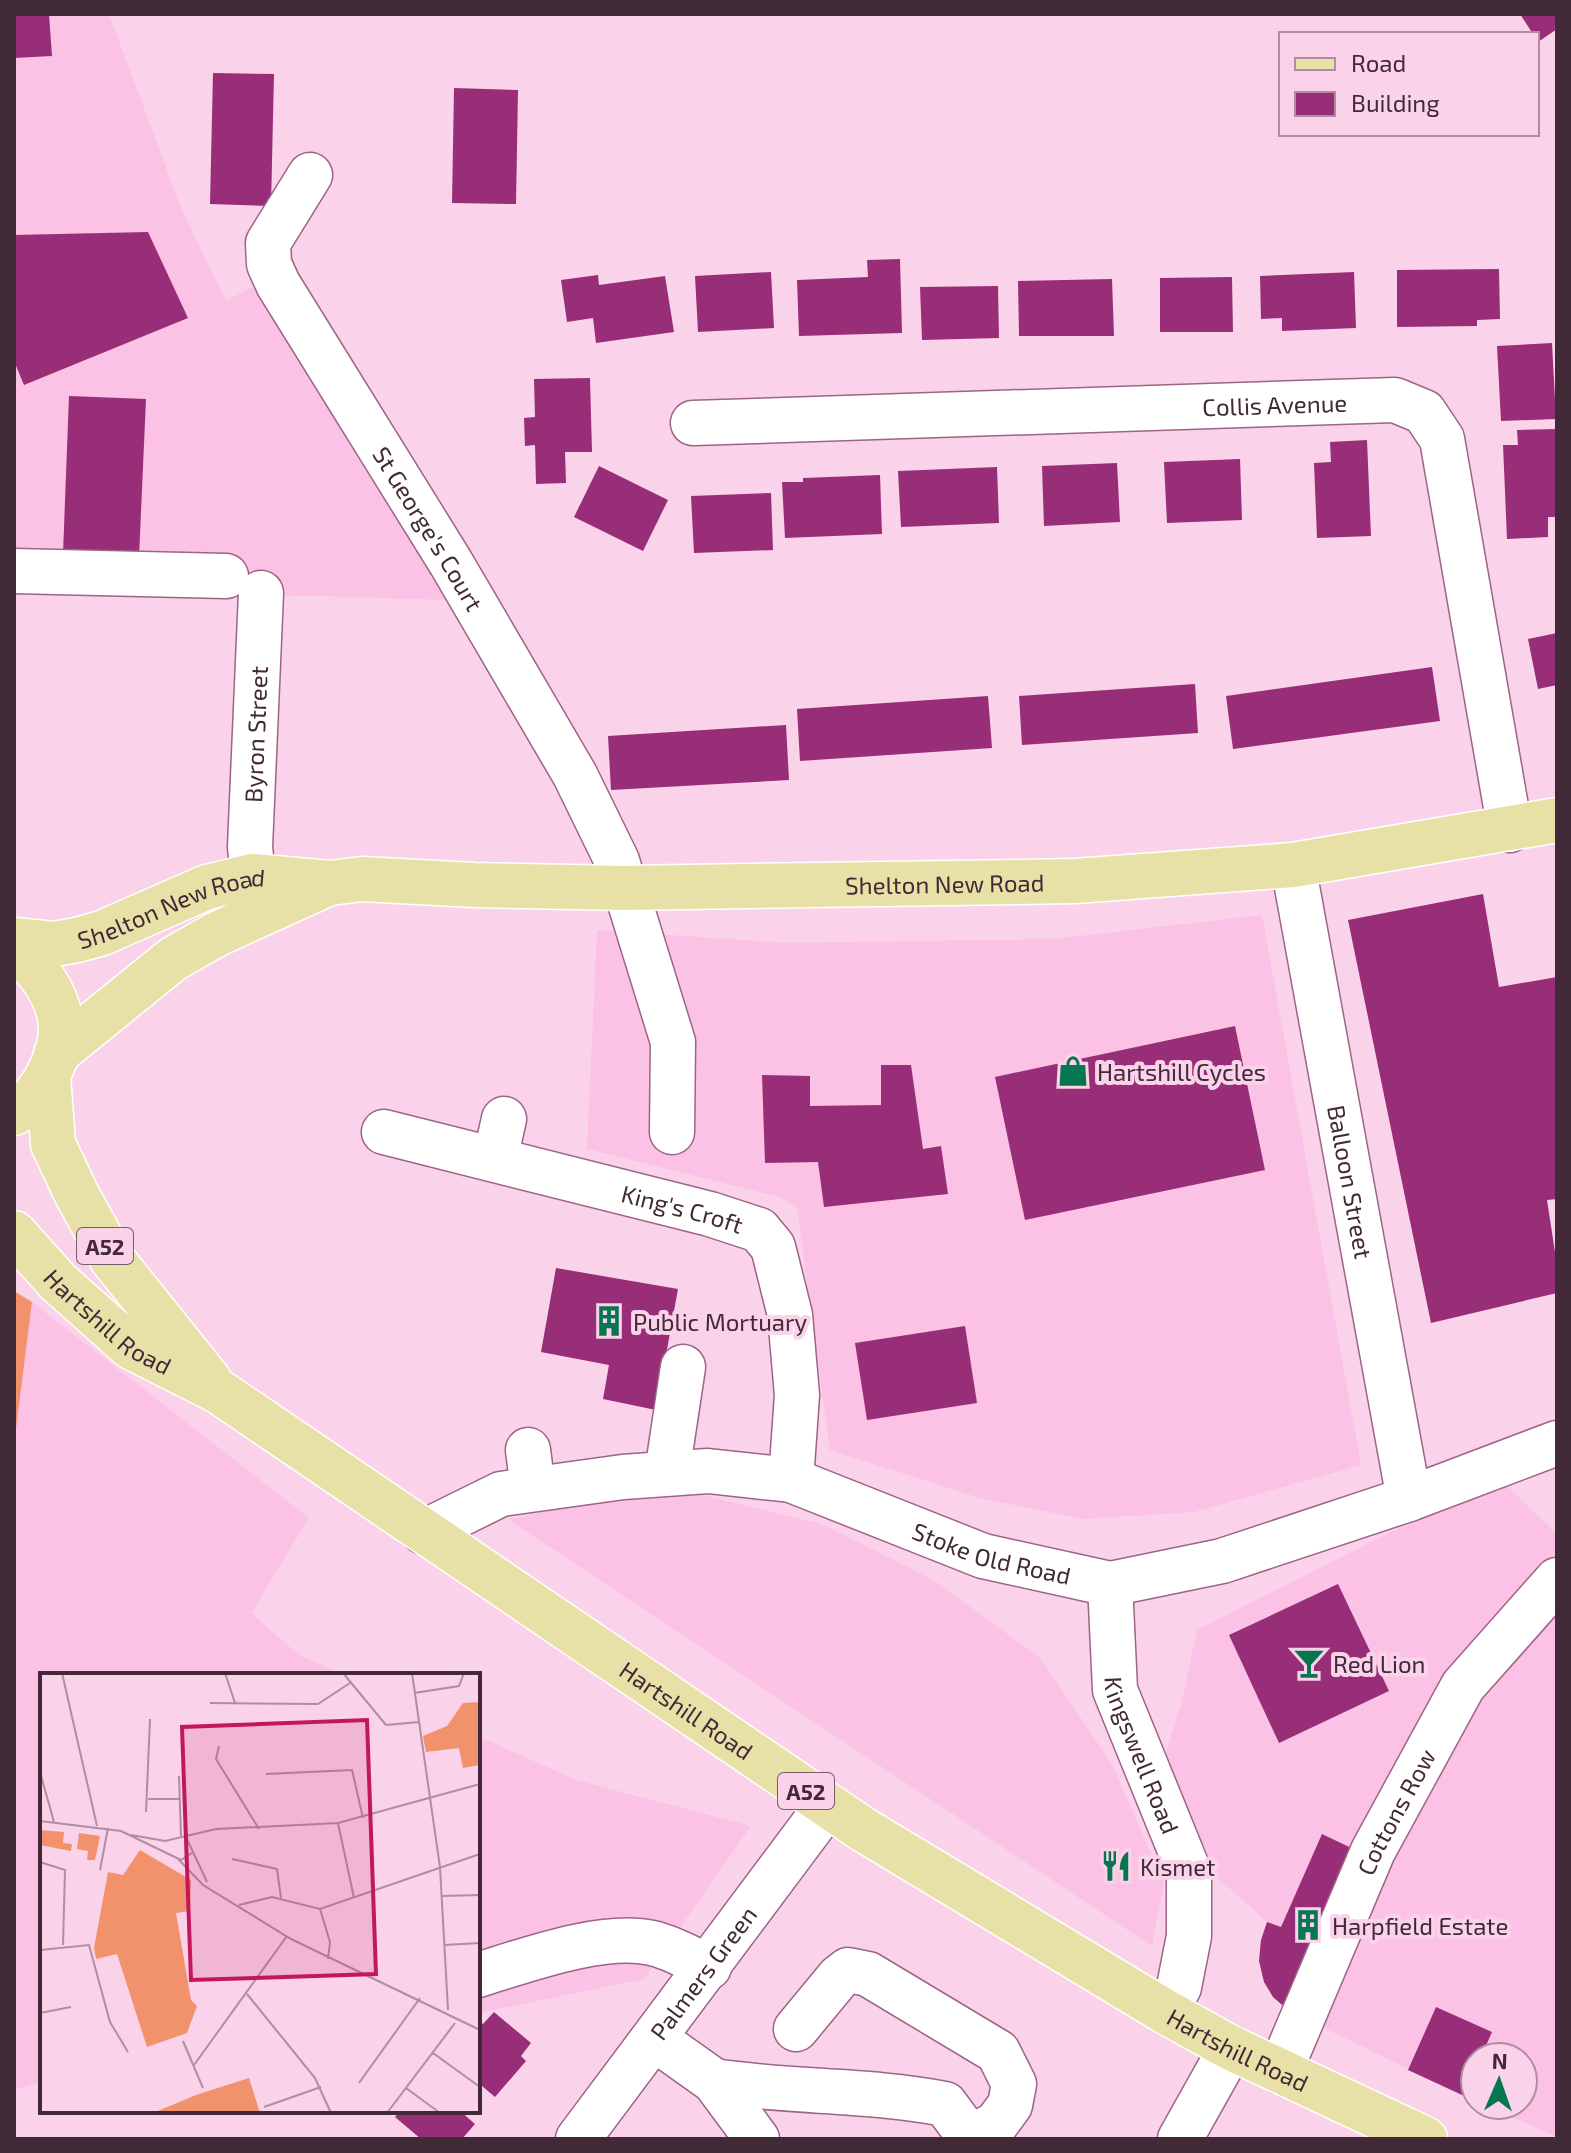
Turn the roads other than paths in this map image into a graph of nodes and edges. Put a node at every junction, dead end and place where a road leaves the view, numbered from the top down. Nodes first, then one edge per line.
1 (310, 175) dead end
2 (693, 423) dead end
3 (14, 571) edge
4 (1557, 820) edge
5 (1510, 830) junction
6 (1293, 865) junction
7 (253, 876) junction
8 (330, 883) junction
9 (623, 888) junction
10 (14, 940) edge
11 (14, 950) edge
12 (52, 1064) junction
13 (14, 1113) edge
14 (384, 1132) dead end
15 (672, 1132) dead end
16 (14, 1233) edge
17 (683, 1367) dead end
18 (218, 1391) junction
19 (1557, 1443) edge
20 (667, 1473) junction
21 (791, 1480) junction
22 (1409, 1499) junction
23 (424, 1532) junction
24 (1557, 1580) edge
25 (1110, 1584) junction
26 (827, 1806) junction
27 (709, 1967) junction
28 (480, 1974) edge
29 (1166, 2012) junction
30 (796, 2029) dead end
31 (655, 2039) junction
32 (1231, 2048) junction
33 (1280, 2071) junction
34 (714, 2081) junction
35 (971, 2138) edge
36 (578, 2139) edge
37 (757, 2139) edge
38 (1180, 2139) edge
39 (1425, 2139) edge

1 - 9 street, St George's Court
2 - 5 street, Collis Avenue
3 - 7 street, Byron Street
4 - 5 main road, Shelton New Road
5 - 6 main road, Shelton New Road
6 - 9 main road, Shelton New Road
6 - 22 street, Balloon Street
7 - 8 main road, Shelton New Road
7 - 10 main road, Shelton New Road
8 - 9 main road, Shelton New Road
8 - 12 main road, Shelton New Road
9 - 15 street, St George's Court
11 - 12 main road, A52
12 - 13 main road, Shelton New Road
12 - 18 main road, Hartshill Road / A52
14 - 21 street, King's Croft
16 - 18 main road, Hartshill Road / A52
17 - 20 street
18 - 23 main road, Hartshill Road / A52
19 - 22 street, Stoke Old Road
20 - 21 street, Stoke Old Road
20 - 23 street, Stoke Old Road
21 - 25 street, Stoke Old Road
22 - 25 street, Stoke Old Road
23 - 26 main road, Hartshill Road / A52
24 - 33 street, Cottons Row
25 - 29 street, Kingswell Road
26 - 27 street, Palmers Green
26 - 29 main road, Hartshill Road / A52
27 - 28 street
27 - 31 street, Palmers Green
29 - 32 main road, Hartshill Road / A52
30 - 35 street
31 - 34 street
31 - 36 street, Palmers Green
32 - 33 main road, Hartshill Road / A52
32 - 38 street
33 - 39 main road, Hartshill Road / A52
34 - 35 street
34 - 37 street

